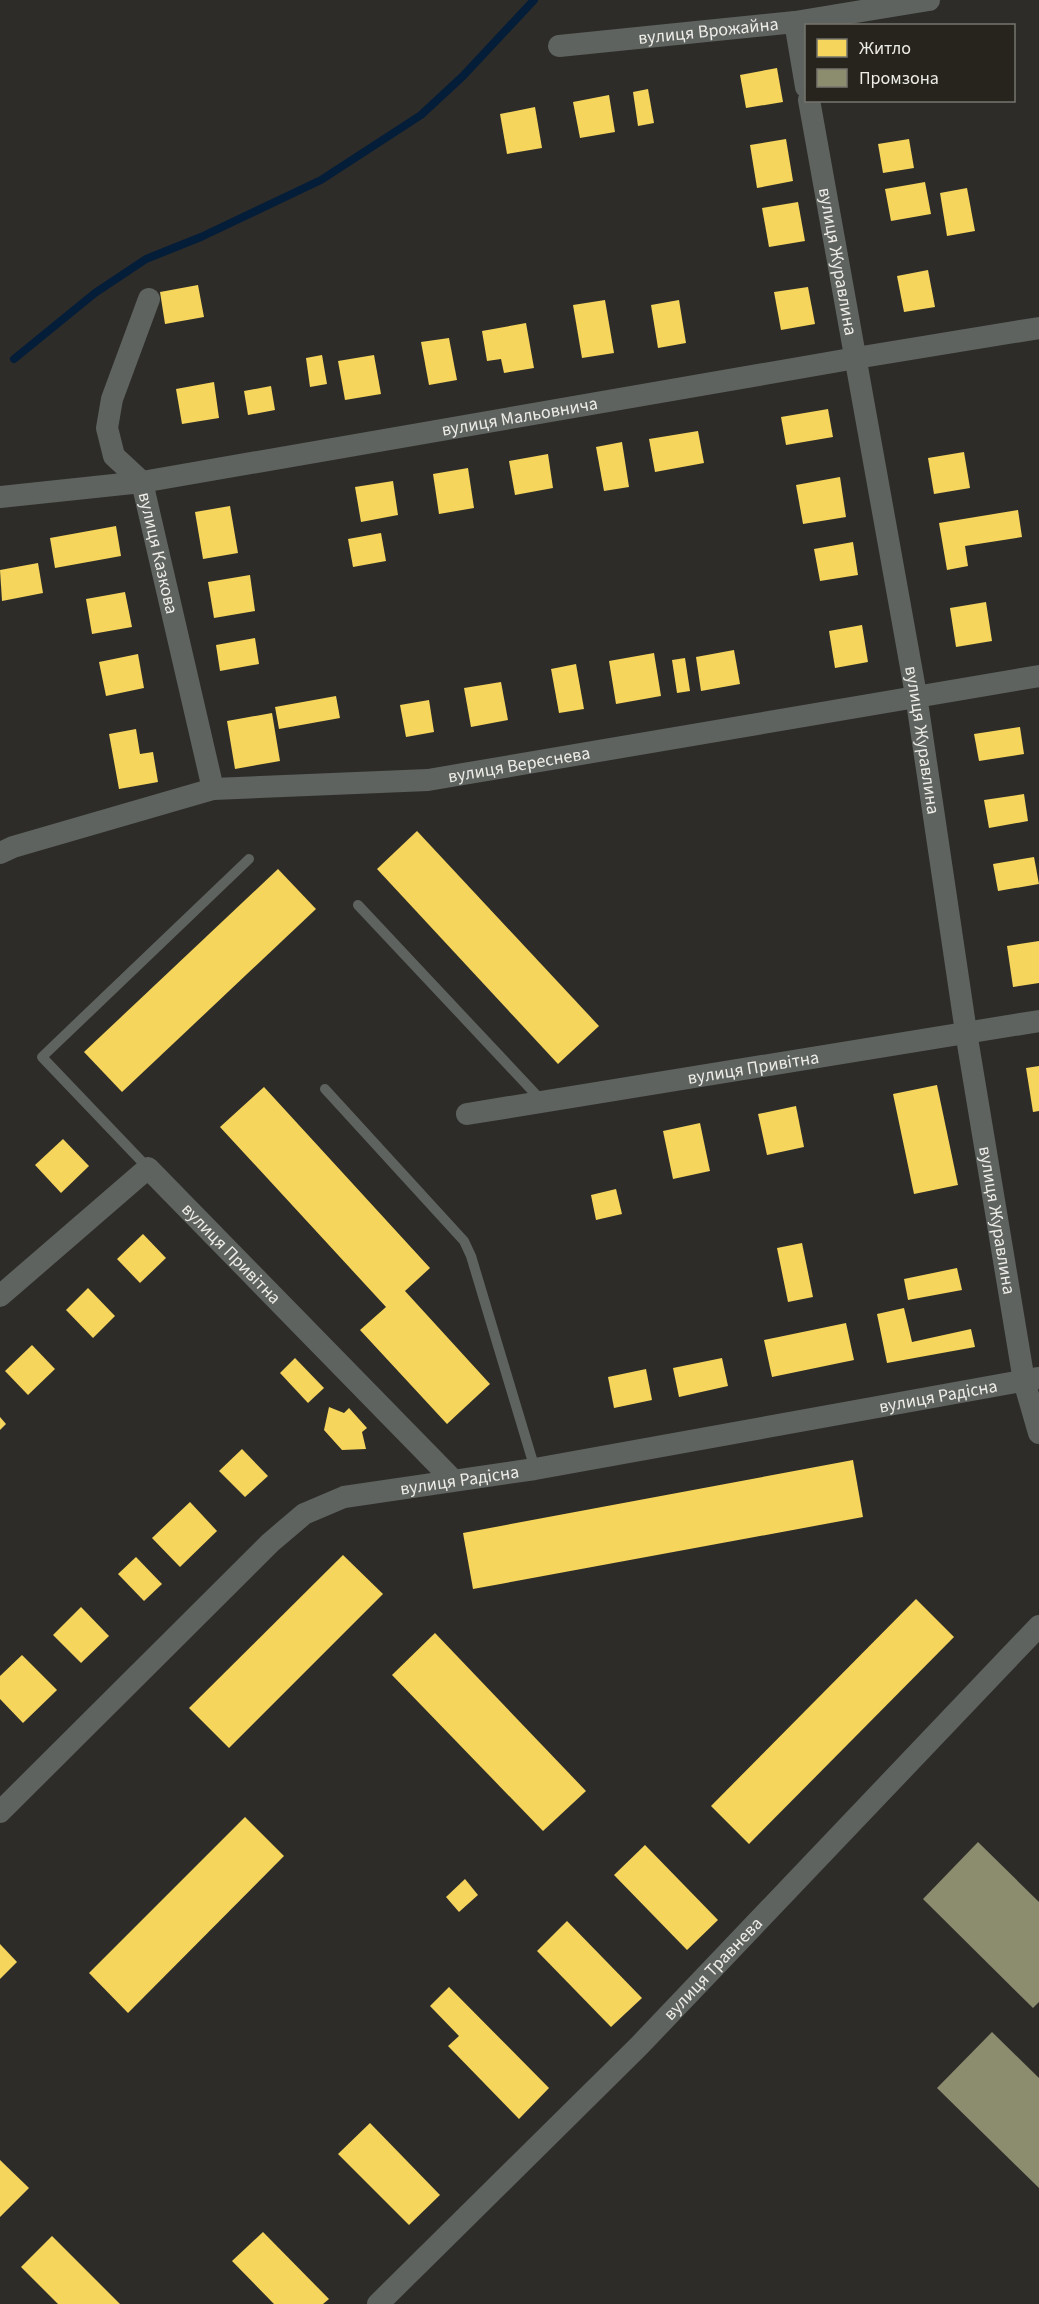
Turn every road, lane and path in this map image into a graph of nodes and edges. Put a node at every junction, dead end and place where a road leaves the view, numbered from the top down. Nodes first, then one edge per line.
1 (929, 0) edge
2 (795, 22) junction
3 (559, 46) dead end
4 (805, 76) edge
5 (809, 102) edge
6 (149, 299) dead end
7 (1039, 328) edge
8 (856, 358) junction
9 (142, 482) junction
10 (0, 497) edge
11 (1039, 676) edge
12 (916, 695) junction
13 (213, 789) junction
14 (0, 853) edge
15 (249, 859) dead end
16 (358, 905) dead end
17 (1039, 1021) edge
18 (966, 1032) junction
19 (325, 1089) dead end
20 (542, 1101) junction
21 (467, 1114) dead end
22 (148, 1168) junction
23 (0, 1296) edge
24 (1031, 1379) edge
25 (1039, 1433) edge
26 (535, 1469) junction
27 (453, 1480) junction
28 (1039, 1626) edge
29 (0, 1812) edge
30 (378, 2304) edge

1 - 2 street, вулиця Врожайна
2 - 3 street, вулиця Врожайна
2 - 4 street
5 - 8 street, вулиця Журавлина
6 - 9 street, вулиця Казкова
7 - 8 street, вулиця Мальовнича
8 - 9 street, вулиця Мальовнича
8 - 12 street, вулиця Журавлина
9 - 10 street, вулиця Мальовнича
9 - 13 street, вулиця Казкова
11 - 12 street, вулиця Вереснева
12 - 13 street, вулиця Вереснева
12 - 18 street, вулиця Журавлина
13 - 14 street, вулиця Вереснева
15 - 22 lane
16 - 20 lane
17 - 18 street, вулиця Привітна
18 - 20 street, вулиця Привітна
18 - 24 street, вулиця Журавлина
19 - 26 lane
20 - 21 street, вулиця Привітна
22 - 23 street
22 - 27 street, вулиця Привітна
24 - 25 street
24 - 26 street, вулиця Радісна
26 - 27 street, вулиця Радісна
27 - 29 street, вулиця Радісна
28 - 30 street, вулиця Травнева

